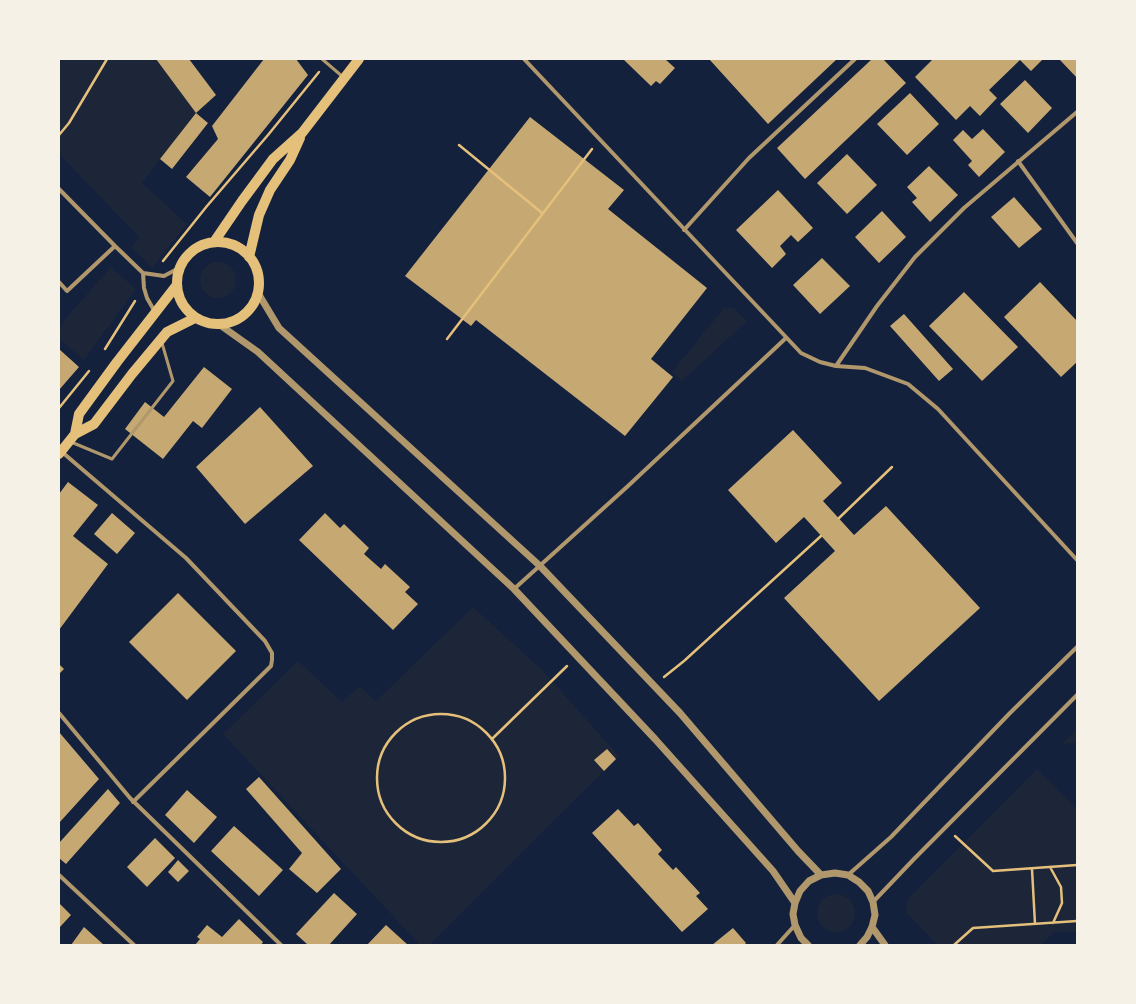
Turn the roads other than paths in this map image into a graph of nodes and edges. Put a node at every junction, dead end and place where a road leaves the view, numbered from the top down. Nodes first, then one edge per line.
1 (322, 59) edge
2 (359, 59) edge
3 (524, 59) edge
4 (855, 59) edge
5 (344, 78) junction
6 (1077, 112) edge
7 (302, 133) junction
8 (1018, 161) junction
9 (59, 189) edge
10 (684, 230) junction
11 (214, 242) junction
12 (1077, 243) edge
13 (114, 246) junction
14 (249, 257) junction
15 (179, 268) junction
16 (143, 273) junction
17 (59, 282) edge
18 (176, 286) junction
19 (258, 292) junction
20 (156, 312) junction
21 (195, 318) junction
22 (220, 325) junction
23 (786, 338) junction
24 (161, 340) junction
25 (836, 366) junction
26 (72, 438) junction
27 (60, 451) edge
28 (1077, 560) edge
29 (540, 566) junction
30 (514, 588) junction
31 (1077, 647) edge
32 (1077, 695) edge
33 (59, 713) edge
34 (133, 802) junction
35 (59, 875) edge
36 (821, 875) junction
37 (848, 876) junction
38 (873, 902) junction
39 (794, 903) junction
40 (795, 925) junction
41 (872, 927) junction
42 (134, 945) edge
43 (281, 945) edge
44 (777, 945) edge
45 (808, 945) edge
46 (860, 945) edge
47 (885, 945) edge

1 - 5 lane
2 - 5 main road
3 - 10 street
4 - 10 street
5 - 7 main road
6 - 8 street
7 - 11 main road
7 - 14 main road
8 - 12 street
8 - 25 street
9 - 13 street
10 - 23 street
11 - 14 main road
11 - 15 main road
13 - 16 street
13 - 17 street
14 - 19 main road
15 - 16 street
15 - 18 main road
16 - 20 street
18 - 20 main road
18 - 21 main road
19 - 22 main road
19 - 29 street
20 - 26 main road
21 - 22 main road
21 - 24 main road
22 - 30 street
23 - 25 street
23 - 29 street
24 - 26 main road
24 - 26 lane
25 - 28 street
26 - 27 main road
27 - 34 street
29 - 30 street
29 - 36 street
30 - 39 street
31 - 37 street
32 - 38 street
33 - 34 street
34 - 43 street
35 - 42 street
36 - 37 street
36 - 39 street
37 - 38 street
38 - 41 street
39 - 40 street
40 - 44 street
40 - 45 street
41 - 46 street
41 - 47 street

